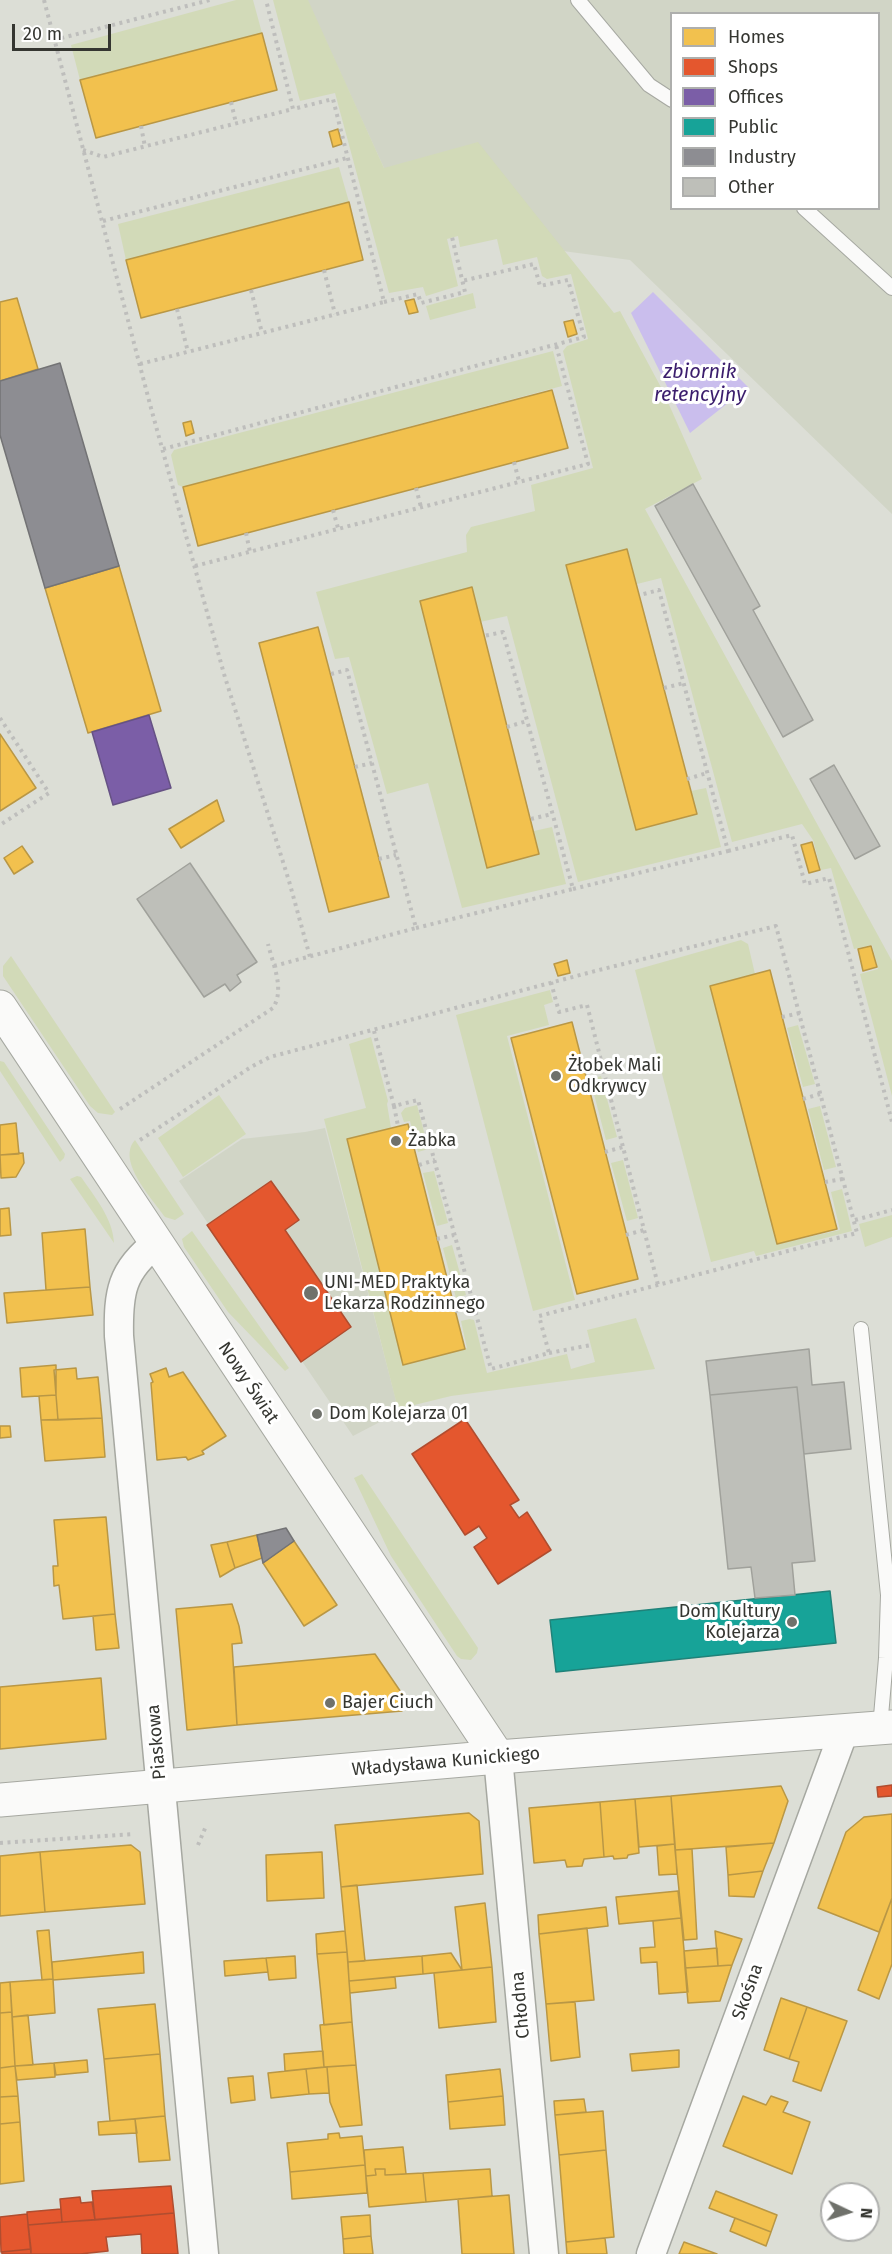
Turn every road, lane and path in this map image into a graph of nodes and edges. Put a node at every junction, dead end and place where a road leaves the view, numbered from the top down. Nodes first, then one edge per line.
1 (44, 0) edge
2 (210, 0) edge
3 (266, 0) edge
4 (578, 0) edge
5 (54, 40) junction
6 (670, 99) edge
7 (231, 102) dead end
8 (293, 109) junction
9 (236, 123) junction
10 (141, 126) dead end
11 (145, 147) junction
12 (83, 150) junction
13 (347, 158) junction
14 (806, 210) edge
15 (103, 221) junction
16 (452, 237) dead end
17 (324, 270) dead end
18 (462, 281) junction
19 (892, 288) edge
20 (251, 290) dead end
21 (384, 302) junction
22 (177, 309) dead end
23 (335, 314) junction
24 (262, 333) junction
25 (556, 345) junction
26 (188, 352) junction
27 (140, 364) junction
28 (163, 449) junction
29 (514, 462) dead end
30 (519, 481) junction
31 (416, 488) dead end
32 (421, 507) junction
33 (333, 510) dead end
34 (338, 528) junction
35 (246, 533) dead end
36 (250, 552) junction
37 (195, 566) junction
38 (640, 595) dead end
39 (484, 636) dead end
40 (331, 674) dead end
41 (684, 684) junction
42 (664, 688) dead end
43 (0, 718) edge
44 (527, 721) junction
45 (507, 727) dead end
46 (372, 763) junction
47 (31, 764) junction
48 (355, 767) dead end
49 (24, 769) dead end
50 (707, 774) junction
51 (687, 779) dead end
52 (552, 814) junction
53 (531, 819) dead end
54 (0, 825) edge
55 (728, 851) junction
56 (396, 855) junction
57 (380, 859) dead end
58 (573, 890) junction
59 (416, 928) junction
60 (268, 944) dead end
61 (310, 957) junction
62 (274, 966) junction
63 (551, 982) junction
64 (0, 1007) edge
65 (800, 1013) junction
66 (782, 1017) dead end
67 (374, 1031) junction
68 (602, 1064) junction
69 (584, 1070) dead end
70 (820, 1094) junction
71 (803, 1099) dead end
72 (394, 1106) junction
73 (120, 1109) dead end
74 (892, 1122) edge
75 (398, 1126) dead end
76 (140, 1140) dead end
77 (623, 1147) junction
78 (605, 1152) dead end
79 (435, 1160) junction
80 (419, 1165) dead end
81 (843, 1179) junction
82 (825, 1182) dead end
83 (892, 1210) edge
84 (855, 1220) junction
85 (644, 1230) junction
86 (454, 1234) junction
87 (626, 1235) dead end
88 (437, 1239) dead end
89 (157, 1243) junction
90 (658, 1285) junction
91 (473, 1307) junction
92 (455, 1311) dead end
93 (861, 1329) dead end
94 (591, 1345) dead end
95 (549, 1353) junction
96 (886, 1727) edge
97 (844, 1731) junction
98 (498, 1757) junction
99 (161, 1787) junction
100 (0, 1800) edge
101 (142, 1833) dead end
102 (0, 1844) edge
103 (204, 2254) edge
104 (544, 2254) edge
105 (651, 2254) edge

1 - 5 path
2 - 5 path
3 - 8 path
4 - 6 lane
5 - 12 path
7 - 9 path
8 - 9 path
8 - 13 path
9 - 11 path
10 - 11 path
11 - 12 path
12 - 15 path
13 - 15 path
13 - 21 path
14 - 19 lane
15 - 27 path
16 - 18 path
17 - 23 path
18 - 21 path
18 - 25 path
20 - 24 path
21 - 23 path
22 - 26 path
23 - 24 path
24 - 26 path
25 - 28 path
25 - 30 path
26 - 27 path
27 - 28 path
28 - 37 path
29 - 30 path
30 - 32 path
31 - 32 path
32 - 34 path
33 - 34 path
34 - 36 path
35 - 36 path
36 - 37 path
37 - 61 path
38 - 41 path
39 - 44 path
40 - 46 path
41 - 42 path
41 - 50 path
43 - 47 path
44 - 45 path
44 - 52 path
46 - 48 path
46 - 56 path
47 - 49 path
47 - 54 path
50 - 51 path
50 - 55 path
52 - 53 path
52 - 58 path
55 - 58 path
55 - 74 path
56 - 57 path
56 - 59 path
58 - 59 path
59 - 61 path
60 - 62 path
61 - 62 path
62 - 73 path
63 - 65 path
63 - 67 path
63 - 68 path
64 - 89 street, Nowy Świat
65 - 66 path
65 - 70 path
67 - 72 path
67 - 76 path
68 - 69 path
68 - 77 path
70 - 71 path
70 - 81 path
72 - 75 path
72 - 79 path
77 - 78 path
77 - 85 path
79 - 80 path
79 - 86 path
81 - 82 path
81 - 84 path
83 - 84 path
84 - 90 path
85 - 87 path
85 - 90 path
86 - 88 path
86 - 91 path
89 - 98 street, Nowy Świat
89 - 99 street, Piaskowa
90 - 95 path
91 - 92 path
91 - 95 path
93 - 96 lane
94 - 95 path
96 - 97 street, Władysława Kunickiego
97 - 98 street, Władysława Kunickiego
97 - 105 street, Skośna
98 - 99 street, Władysława Kunickiego
98 - 104 street, Chłodna
99 - 100 street, Władysława Kunickiego
99 - 103 street, Piaskowa
101 - 102 path

